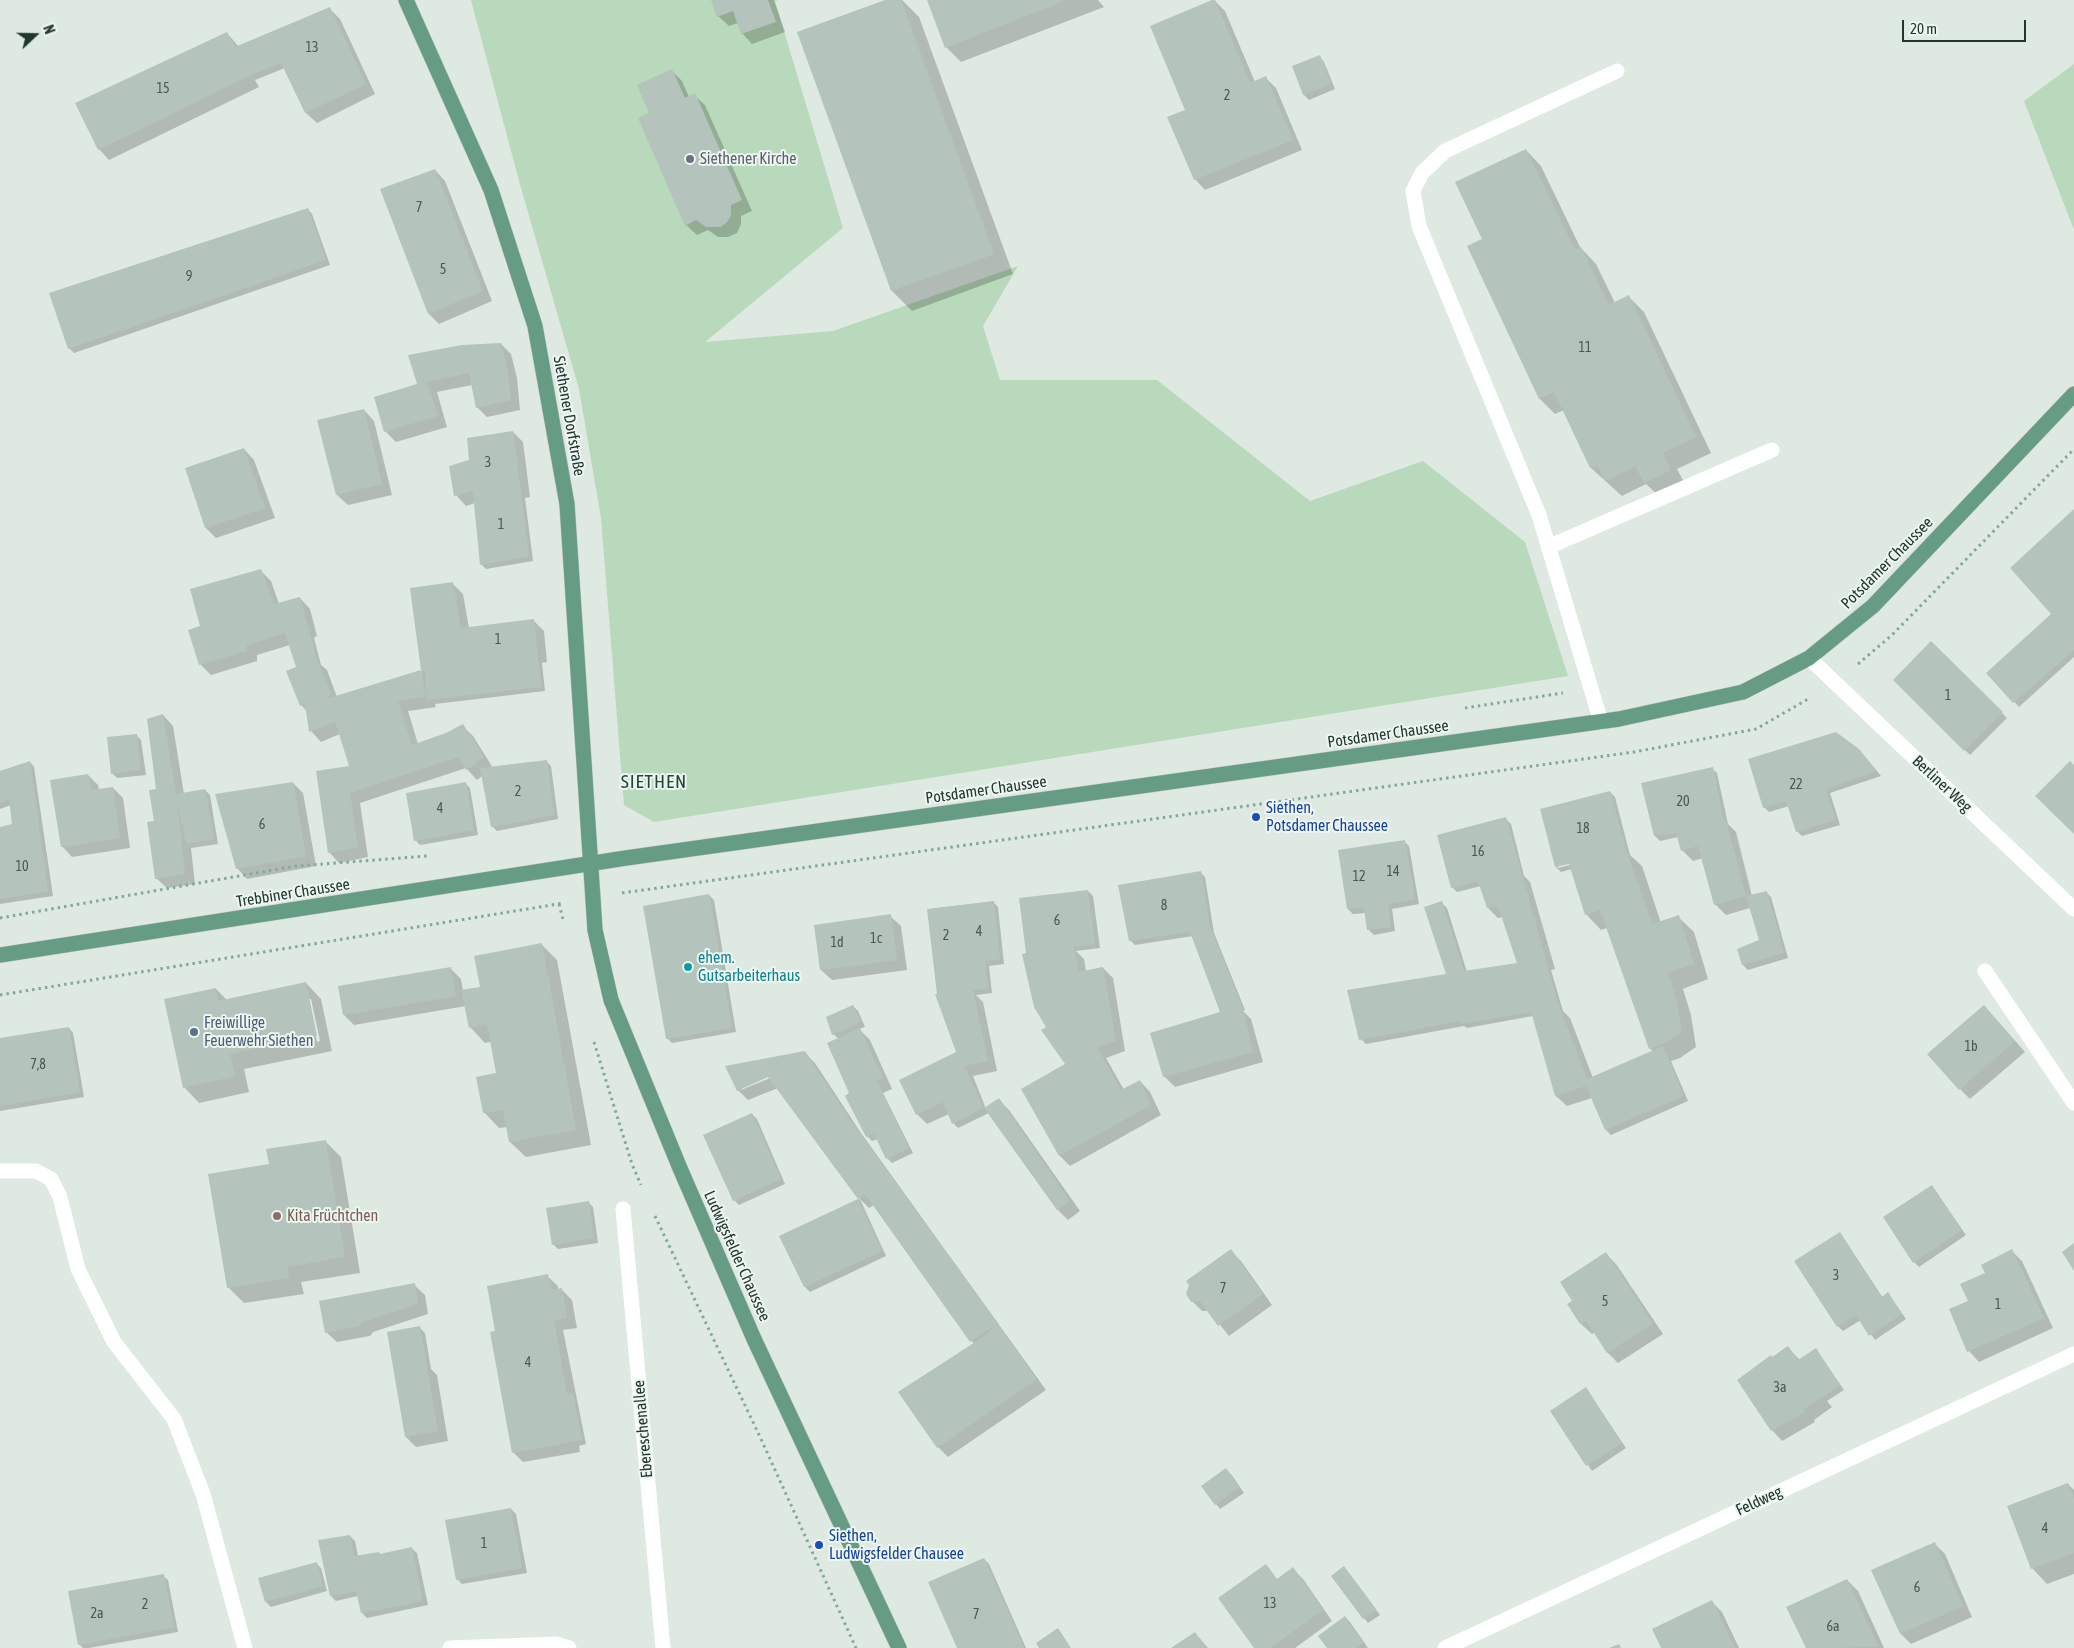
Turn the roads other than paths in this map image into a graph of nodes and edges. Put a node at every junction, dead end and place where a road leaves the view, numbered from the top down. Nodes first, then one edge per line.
1 (406, 0) edge
2 (1617, 71) dead end
3 (2074, 394) edge
4 (1772, 450) dead end
5 (1548, 547) junction
6 (1809, 658) junction
7 (1601, 722) junction
8 (591, 863) junction
9 (2074, 909) edge
10 (0, 956) edge
11 (1985, 972) dead end
12 (2074, 1103) edge
13 (0, 1171) edge
14 (623, 1209) dead end
15 (2074, 1354) edge
16 (897, 1647) edge
17 (245, 1648) edge
18 (450, 1648) edge
19 (569, 1648) edge
20 (663, 1648) edge
21 (1445, 1648) edge

1 - 8 main road, Siethener Dorfstraße
2 - 5 street
3 - 6 main road, Potsdamer Chaussee
4 - 5 street
5 - 7 street
6 - 7 main road, Potsdamer Chaussee
6 - 9 street, Berliner Weg
7 - 8 main road, Potsdamer Chaussee
8 - 10 main road, Trebbiner Chaussee
8 - 16 main road, Ludwigsfelder Chaussee
11 - 12 street
13 - 17 street
14 - 20 street, Ebereschenallee
15 - 21 street, Feldweg
18 - 19 street

